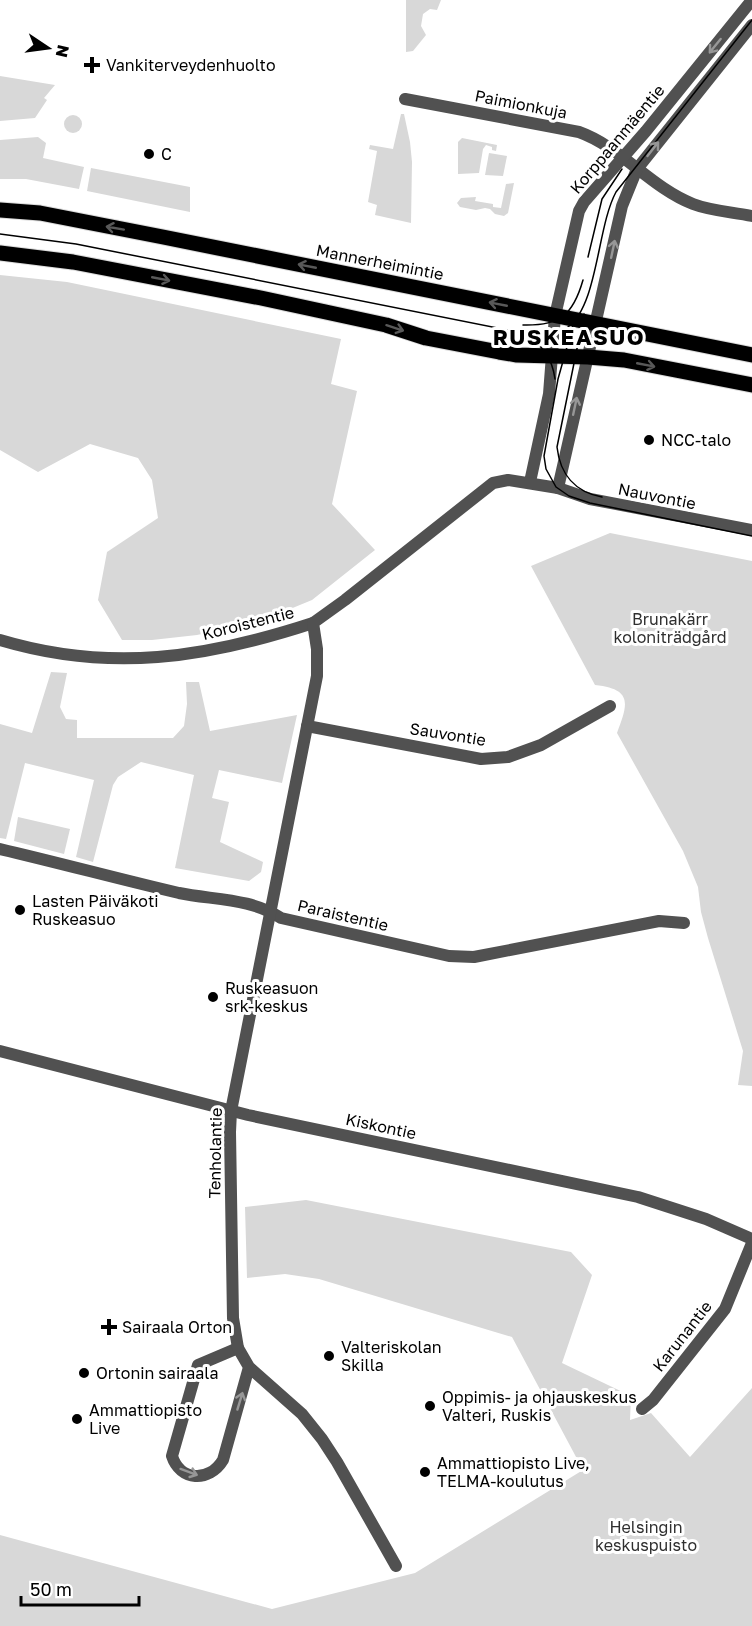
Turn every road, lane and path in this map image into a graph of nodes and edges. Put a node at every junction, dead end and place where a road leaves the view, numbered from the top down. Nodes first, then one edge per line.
1 (752, 0) edge
2 (752, 25) edge
3 (405, 99) dead end
4 (623, 158) junction
5 (637, 169) junction
6 (0, 210) edge
7 (752, 216) edge
8 (0, 252) edge
9 (555, 316) junction
10 (596, 323) junction
11 (752, 355) edge
12 (553, 357) junction
13 (588, 357) junction
14 (752, 385) edge
15 (530, 482) junction
16 (558, 488) junction
17 (752, 530) edge
18 (313, 623) junction
19 (0, 640) edge
20 (610, 706) dead end
21 (307, 726) junction
22 (0, 849) edge
23 (271, 911) junction
24 (684, 923) dead end
25 (0, 1051) edge
26 (231, 1111) junction
27 (752, 1241) edge
28 (238, 1348) junction
29 (249, 1366) junction
30 (642, 1409) dead end
31 (396, 1566) dead end

1 -> 4 street, Korppaanmäentie
5 -> 2 street, Korppaanmäentie
3 - 4 street, Paimionkuja
4 - 5 street, Paimionkuja
4 - 9 street, Korppaanmäentie
5 - 7 street, Paimionkuja
10 -> 5 street, Korppaanmäentie
9 -> 6 main road, Mannerheimintie
8 -> 12 main road
9 - 10 main road, Mannerheimintie
9 - 12 street, Korppaanmäentie
10 - 11 main road, Mannerheimintie
10 - 13 street, Korppaanmäentie
12 - 13 main road
12 - 15 street
13 -> 14 main road
16 -> 13 street
15 - 16 street, Koroistentie
15 - 18 street, Koroistentie
16 - 17 street, Nauvontie
18 - 19 street, Koroistentie
18 - 21 street, Tenholantie
20 - 21 street, Sauvontie
21 - 23 street, Tenholantie
22 - 23 street, Paraistentie
23 - 24 street, Paraistentie
23 - 26 street, Tenholantie
25 - 26 street, Kiskontie
26 - 27 street, Kiskontie
26 - 28 street, Tenholantie
27 - 30 street, Karunantie
28 - 29 street, Tenholantie
28 -> 29 street
29 - 31 street, Tenholantie

